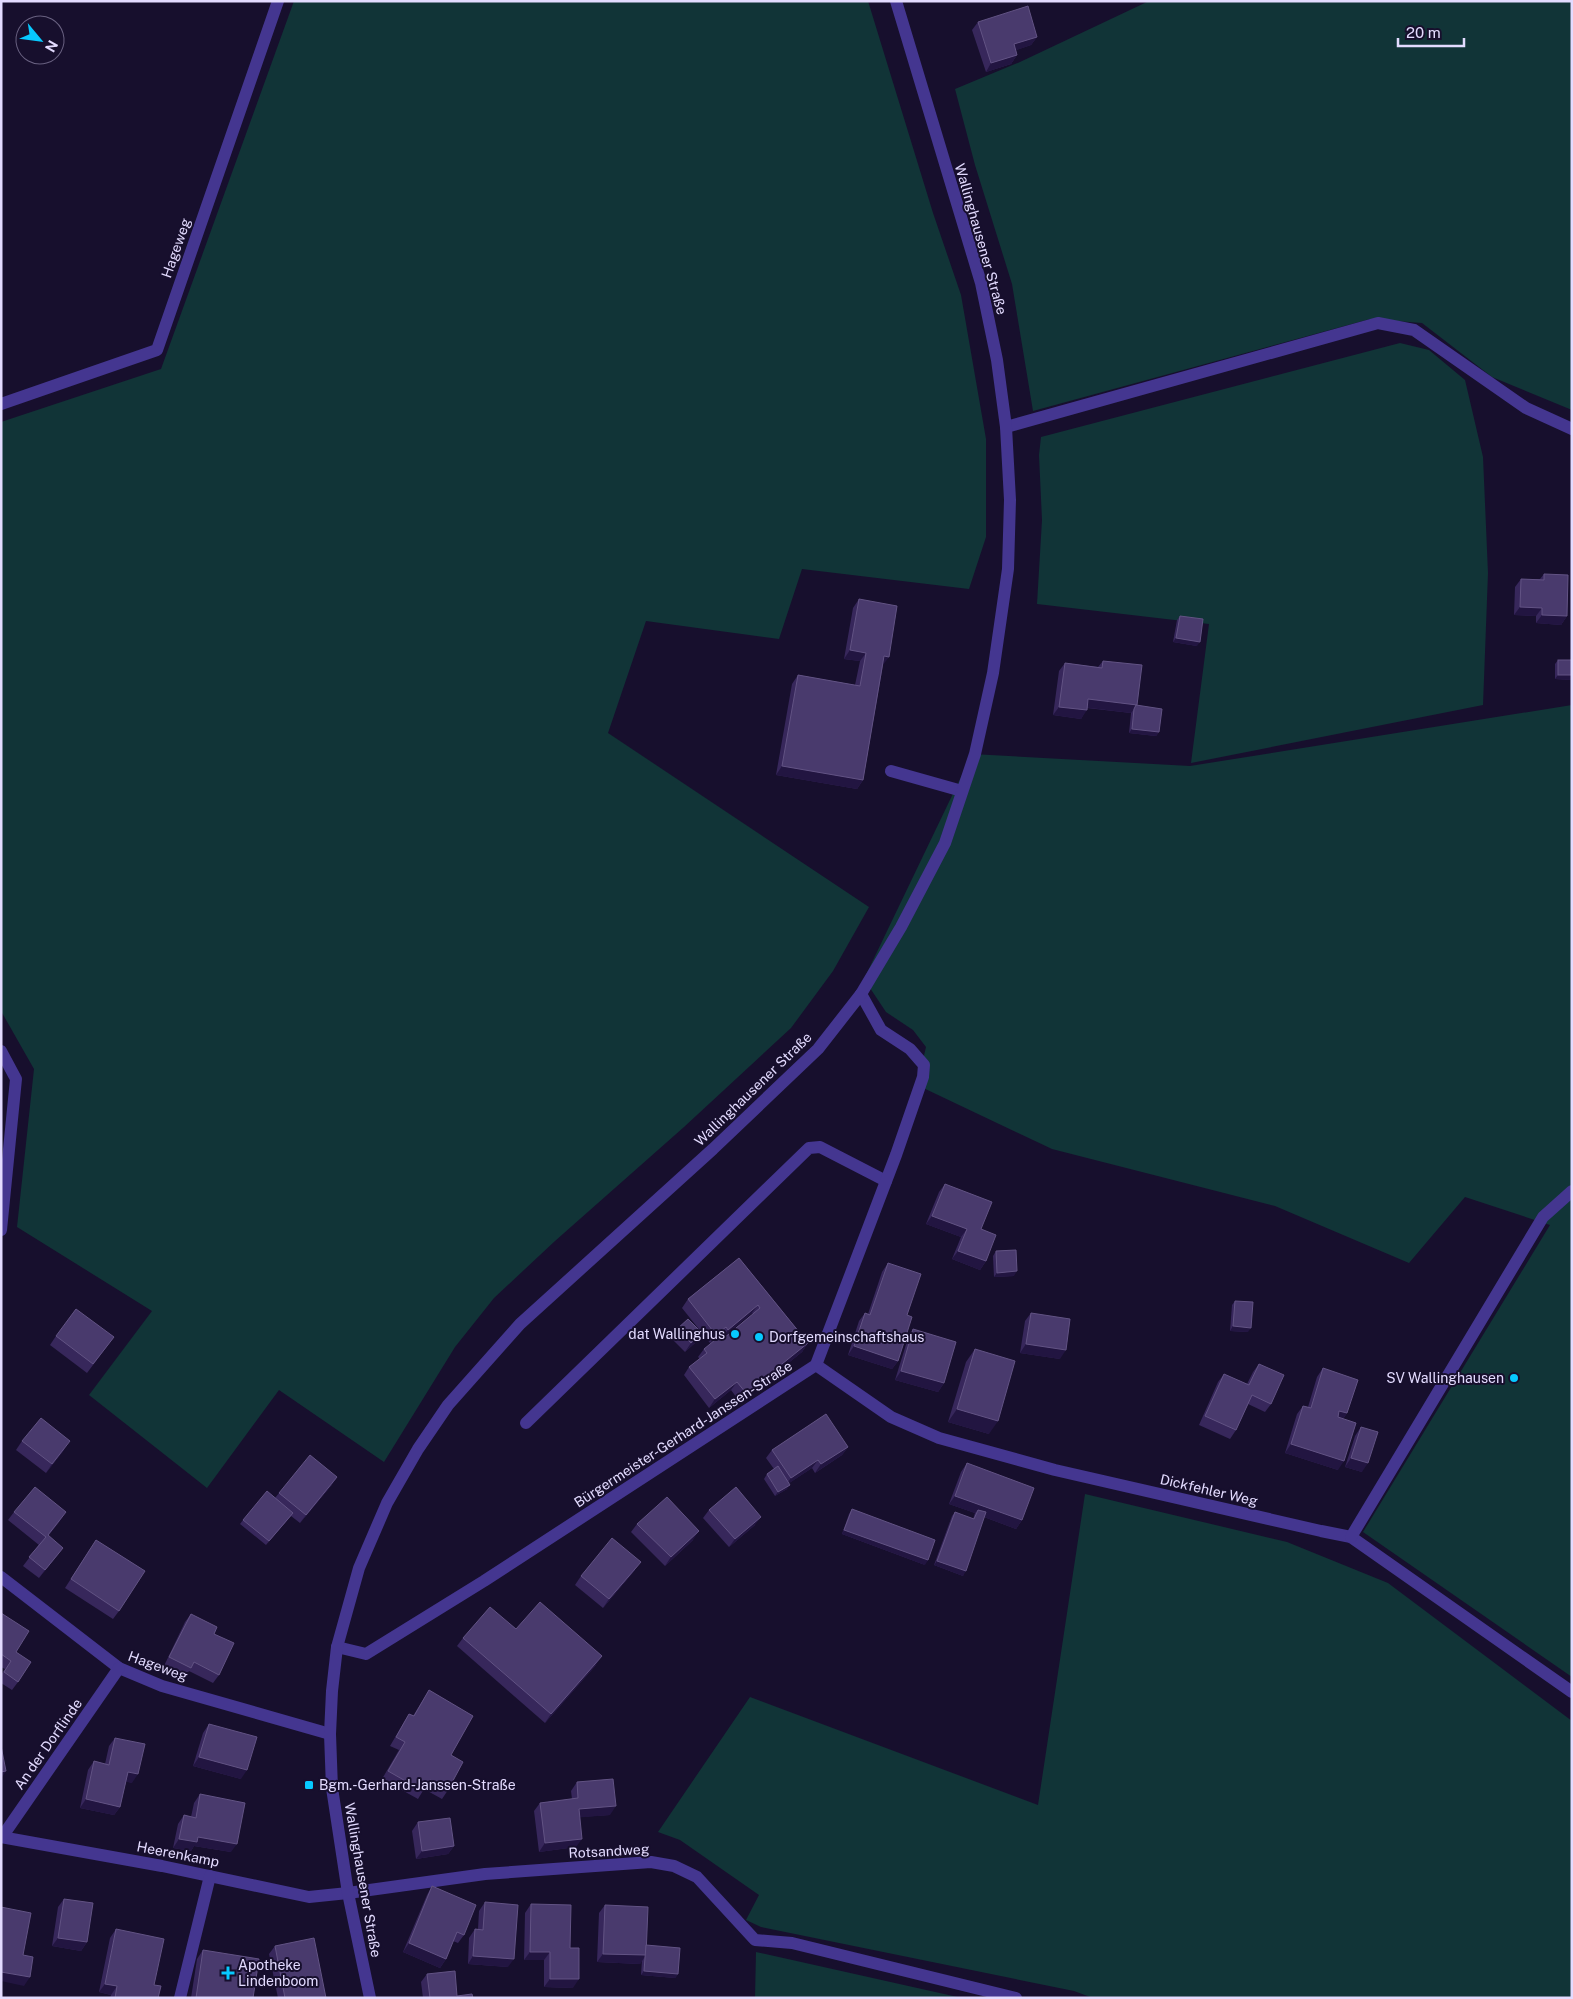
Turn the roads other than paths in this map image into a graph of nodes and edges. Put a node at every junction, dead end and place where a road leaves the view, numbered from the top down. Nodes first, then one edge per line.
1 (278, 1) edge
2 (896, 1) edge
3 (1, 404) edge
4 (1006, 427) junction
5 (1572, 429) edge
6 (891, 771) dead end
7 (962, 791) junction
8 (861, 994) junction
9 (1, 1051) edge
10 (886, 1180) junction
11 (1572, 1190) edge
12 (1, 1230) edge
13 (816, 1365) junction
14 (526, 1423) dead end
15 (1351, 1537) junction
16 (1, 1578) edge
17 (338, 1648) junction
18 (119, 1668) junction
19 (1572, 1692) edge
20 (330, 1734) junction
21 (2, 1837) edge
22 (210, 1876) junction
23 (348, 1893) junction
24 (180, 1998) edge
25 (370, 1998) edge
26 (1016, 1998) edge

1 - 3 street, Hageweg
2 - 4 street, Wallinghausener Straße
4 - 5 street
4 - 7 street, Wallinghausener Straße
6 - 7 street
7 - 8 street, Wallinghausener Straße
8 - 10 street
8 - 17 street, Wallinghausener Straße
9 - 12 street
10 - 13 street
10 - 14 street
11 - 15 street
13 - 15 street, Dickfehler Weg
13 - 17 street, Bürgermeister-Gerhard-Janssen-Straße
15 - 19 street, Dickfehler Weg
16 - 18 street, Hageweg
17 - 20 street, Wallinghausener Straße
18 - 20 street, Hageweg
18 - 21 street, An der Dorflinde
20 - 23 street, Wallinghausener Straße
21 - 22 street, Heerenkamp
22 - 23 street, Heerenkamp
22 - 24 street
23 - 25 street, Wallinghausener Straße
23 - 26 street, Rotsandweg

